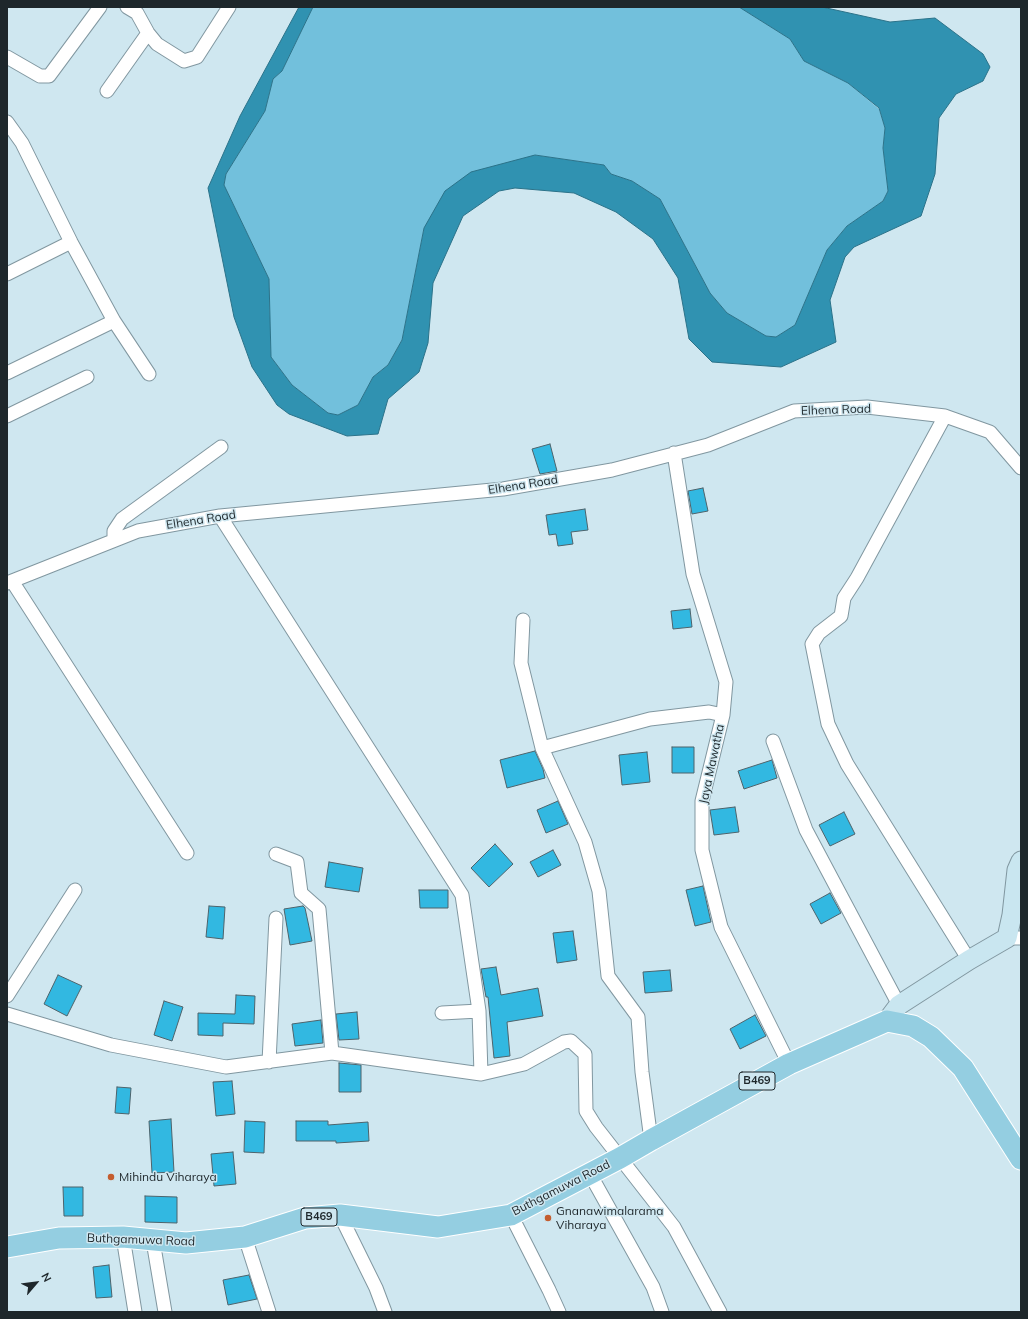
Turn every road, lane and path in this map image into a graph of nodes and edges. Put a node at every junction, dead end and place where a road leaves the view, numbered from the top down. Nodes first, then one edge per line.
1 (100, 7) edge
2 (127, 7) edge
3 (229, 7) edge
4 (148, 33) junction
5 (7, 56) edge
6 (107, 90) dead end
7 (7, 122) edge
8 (71, 242) junction
9 (7, 274) edge
10 (114, 321) junction
11 (7, 373) edge
12 (149, 374) dead end
13 (87, 377) dead end
14 (7, 416) edge
15 (945, 416) junction
16 (220, 447) dead end
17 (674, 453) junction
18 (1021, 468) edge
19 (220, 516) junction
20 (114, 540) junction
21 (9, 582) edge
22 (523, 620) dead end
23 (723, 715) junction
24 (773, 741) dead end
25 (542, 748) junction
26 (187, 853) dead end
27 (276, 854) dead end
28 (1021, 861) edge
29 (75, 890) dead end
30 (276, 918) dead end
31 (1014, 938) edge
32 (969, 960) junction
33 (7, 996) edge
34 (899, 1005) junction
35 (479, 1011) junction
36 (442, 1013) dead end
37 (7, 1014) edge
38 (887, 1021) junction
39 (332, 1053) junction
40 (269, 1062) junction
41 (789, 1064) junction
42 (481, 1074) junction
43 (651, 1140) junction
44 (620, 1158) junction
45 (1021, 1159) edge
46 (590, 1174) junction
47 (340, 1215) junction
48 (511, 1215) junction
49 (123, 1237) junction
50 (245, 1237) junction
51 (154, 1241) junction
52 (7, 1247) edge
53 (134, 1312) edge
54 (165, 1312) edge
55 (269, 1312) edge
56 (385, 1312) edge
57 (559, 1312) edge
58 (662, 1312) edge
59 (720, 1312) edge

1 - 5 street
2 - 4 street
3 - 4 street
4 - 6 street
7 - 8 street
8 - 9 street
8 - 10 street
10 - 11 street
10 - 12 street
13 - 14 street
15 - 17 street, Elhena Road
15 - 18 street, Elhena Road
15 - 32 street
16 - 20 street
17 - 19 street, Elhena Road
17 - 23 street, Jaya Mawatha
19 - 20 street, Elhena Road
19 - 35 street
20 - 21 street, Elhena Road
21 - 26 street
22 - 25 street
23 - 25 street
23 - 41 street, Jaya Mawatha
24 - 34 street
25 - 43 street
27 - 39 street
28 - 31 street
29 - 33 street
30 - 40 street
31 - 32 street
32 - 34 street
34 - 38 street
35 - 36 street
35 - 42 street
37 - 40 street
38 - 41 main road, Buthgamuwa Road / B469
38 - 45 main road
39 - 40 street
39 - 42 street
41 - 43 main road, Buthgamuwa Road / B469
42 - 44 street
43 - 44 main road, Buthgamuwa Road / B469
44 - 46 main road, Buthgamuwa Road / B469
44 - 59 street
46 - 48 main road, Buthgamuwa Road / B469
46 - 58 street
47 - 48 main road, Buthgamuwa Road / B469
47 - 50 main road, Buthgamuwa Road / B469
47 - 56 street
48 - 57 street
49 - 51 main road, Buthgamuwa Road / B469
49 - 52 main road, Buthgamuwa Road / B469
49 - 53 street
50 - 51 main road, Buthgamuwa Road / B469
50 - 55 street
51 - 54 street

